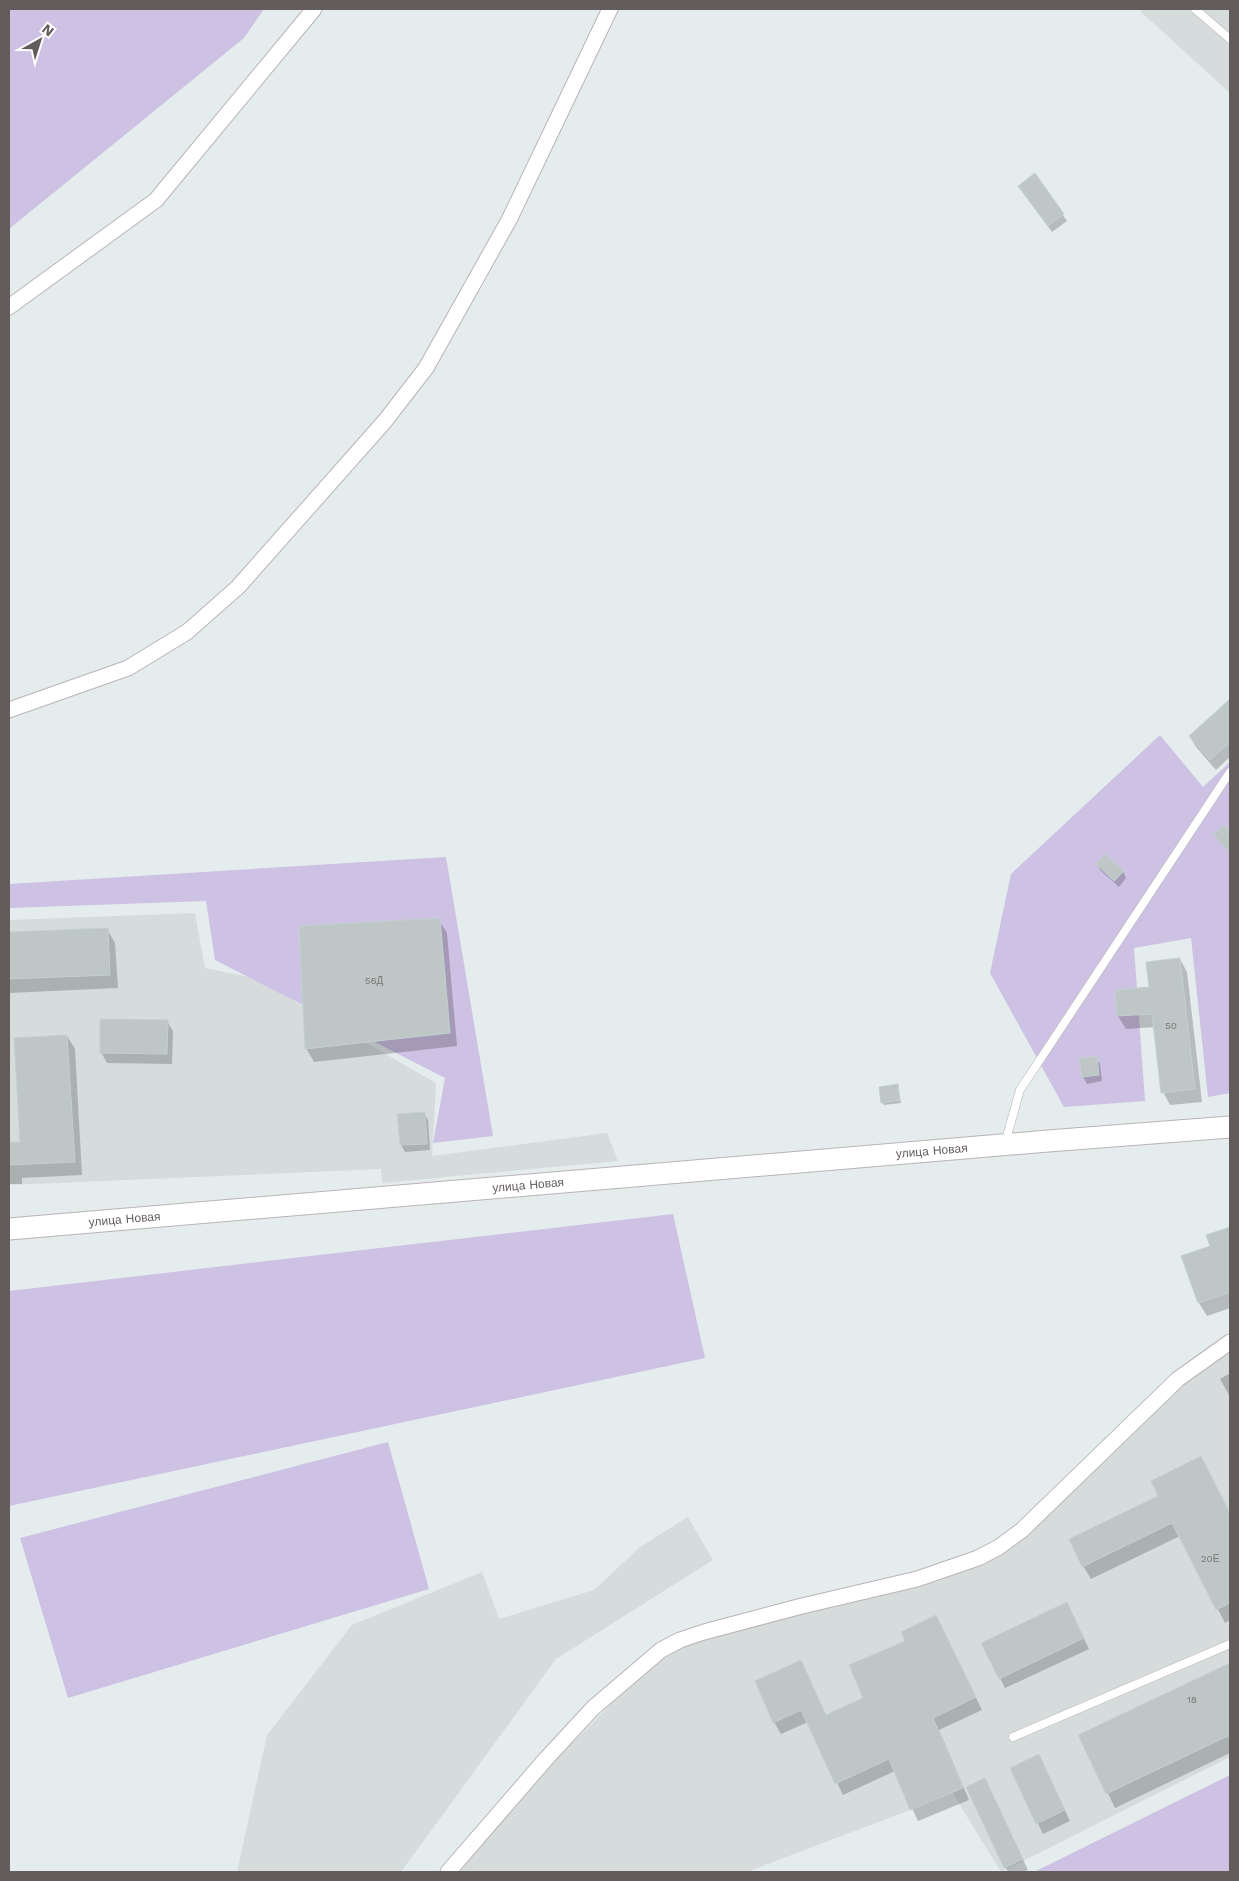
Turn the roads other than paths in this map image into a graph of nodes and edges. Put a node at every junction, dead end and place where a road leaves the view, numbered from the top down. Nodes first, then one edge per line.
1 (314, 9) edge
2 (610, 9) edge
3 (1195, 9) edge
4 (1230, 39) edge
5 (9, 308) edge
6 (9, 710) edge
7 (1230, 772) edge
8 (1230, 1127) edge
9 (1004, 1144) junction
10 (9, 1229) edge
11 (1230, 1342) edge
12 (1230, 1644) edge
13 (1013, 1737) dead end
14 (448, 1872) edge

1 - 5 street
2 - 6 street
3 - 4 lane
7 - 9 lane
8 - 9 street, улица Новая
9 - 10 street, улица Новая
11 - 14 street
12 - 13 lane

